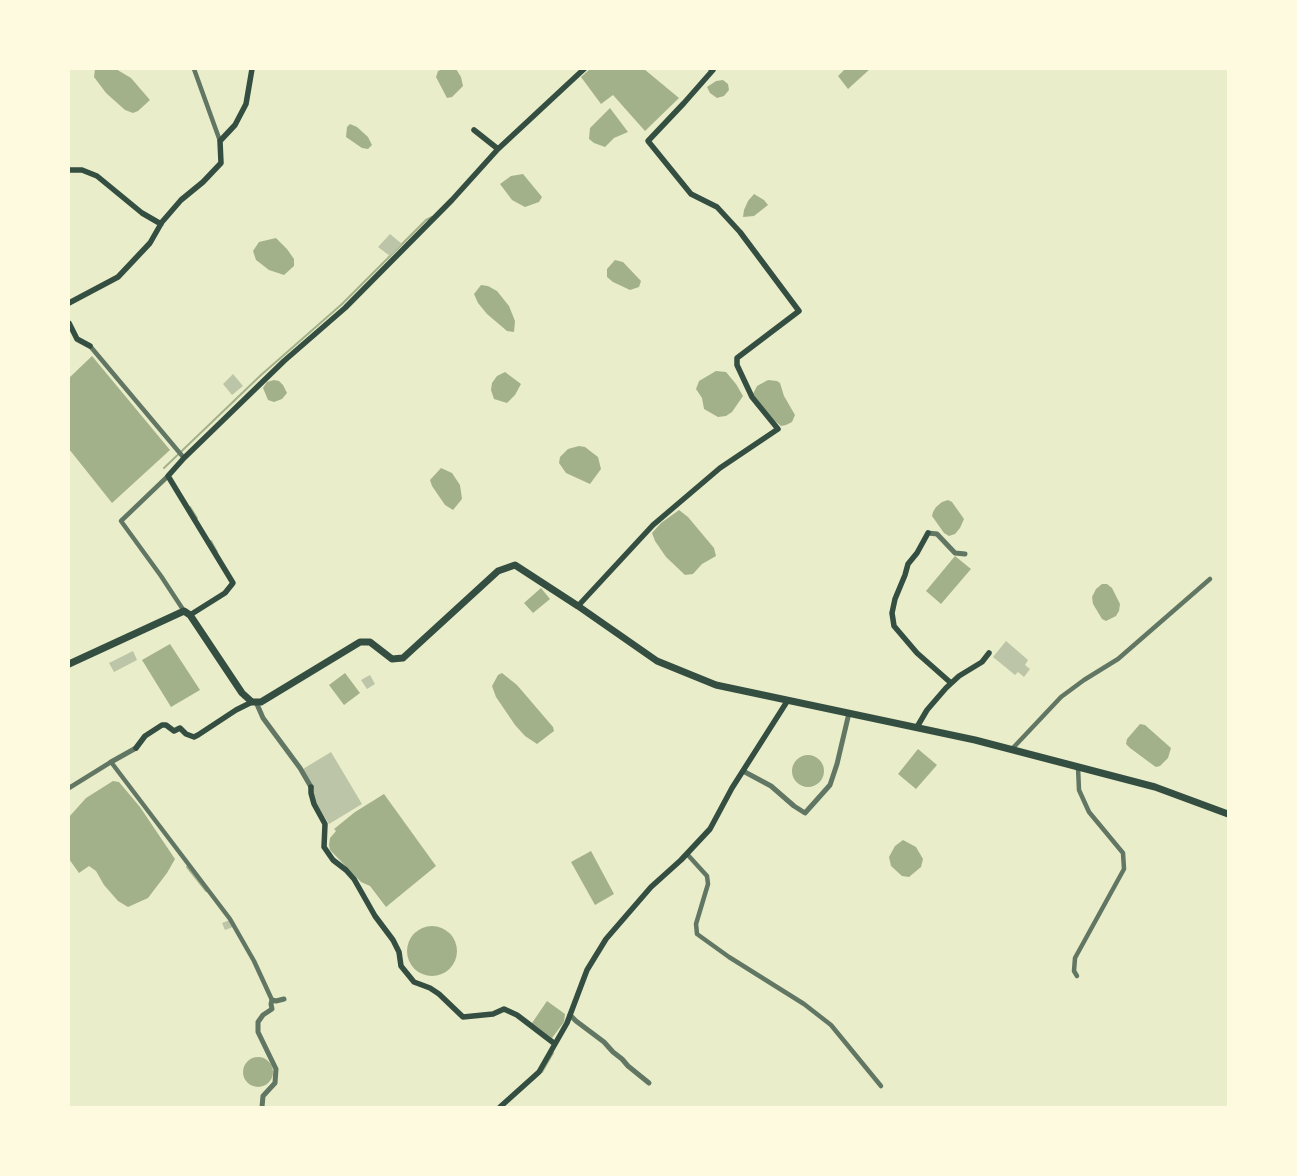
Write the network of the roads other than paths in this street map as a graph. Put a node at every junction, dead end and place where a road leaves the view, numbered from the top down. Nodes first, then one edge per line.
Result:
1 (194, 69) edge
2 (252, 69) edge
3 (584, 69) edge
4 (711, 69) edge
5 (474, 130) dead end
6 (220, 142) junction
7 (498, 150) junction
8 (69, 170) edge
9 (161, 224) junction
10 (69, 303) edge
11 (69, 323) edge
12 (90, 346) joint
13 (184, 458) junction
14 (168, 476) junction
15 (928, 533) joint
16 (965, 554) dead end
17 (1210, 579) dead end
18 (578, 606) junction
19 (187, 613) junction
20 (989, 654) dead end
21 (69, 664) edge
22 (951, 683) junction
23 (788, 700) junction
24 (254, 702) junction
25 (849, 713) junction
26 (916, 727) junction
27 (136, 748) joint
28 (1012, 749) junction
29 (111, 762) junction
30 (1078, 767) junction
31 (743, 771) junction
32 (311, 787) joint
33 (69, 788) edge
34 (1228, 814) edge
35 (687, 854) junction
36 (1077, 976) dead end
37 (284, 999) dead end
38 (272, 1000) junction
39 (570, 1015) junction
40 (555, 1044) junction
41 (650, 1083) dead end
42 (881, 1086) dead end
43 (262, 1107) edge
44 (500, 1107) edge

1 - 6 street
2 - 6 main road
3 - 7 main road
4 - 18 main road
5 - 7 main road
6 - 9 main road
7 - 13 main road
8 - 9 main road
9 - 10 main road
11 - 12 main road
12 - 13 street
13 - 14 main road
14 - 19 street
14 - 19 main road
15 - 16 street
15 - 22 main road
17 - 28 street
18 - 23 main road
18 - 24 main road
19 - 21 main road
19 - 24 main road
20 - 22 main road
22 - 26 main road
23 - 25 main road
23 - 31 main road
24 - 27 main road
24 - 32 street
25 - 26 main road
25 - 31 street
26 - 28 main road
27 - 29 street
28 - 30 main road
29 - 33 street
29 - 38 street
30 - 34 main road
30 - 36 street
31 - 35 main road
32 - 40 main road
35 - 39 main road
35 - 42 street
37 - 38 street
38 - 43 street
39 - 40 main road
39 - 41 street
40 - 44 main road

